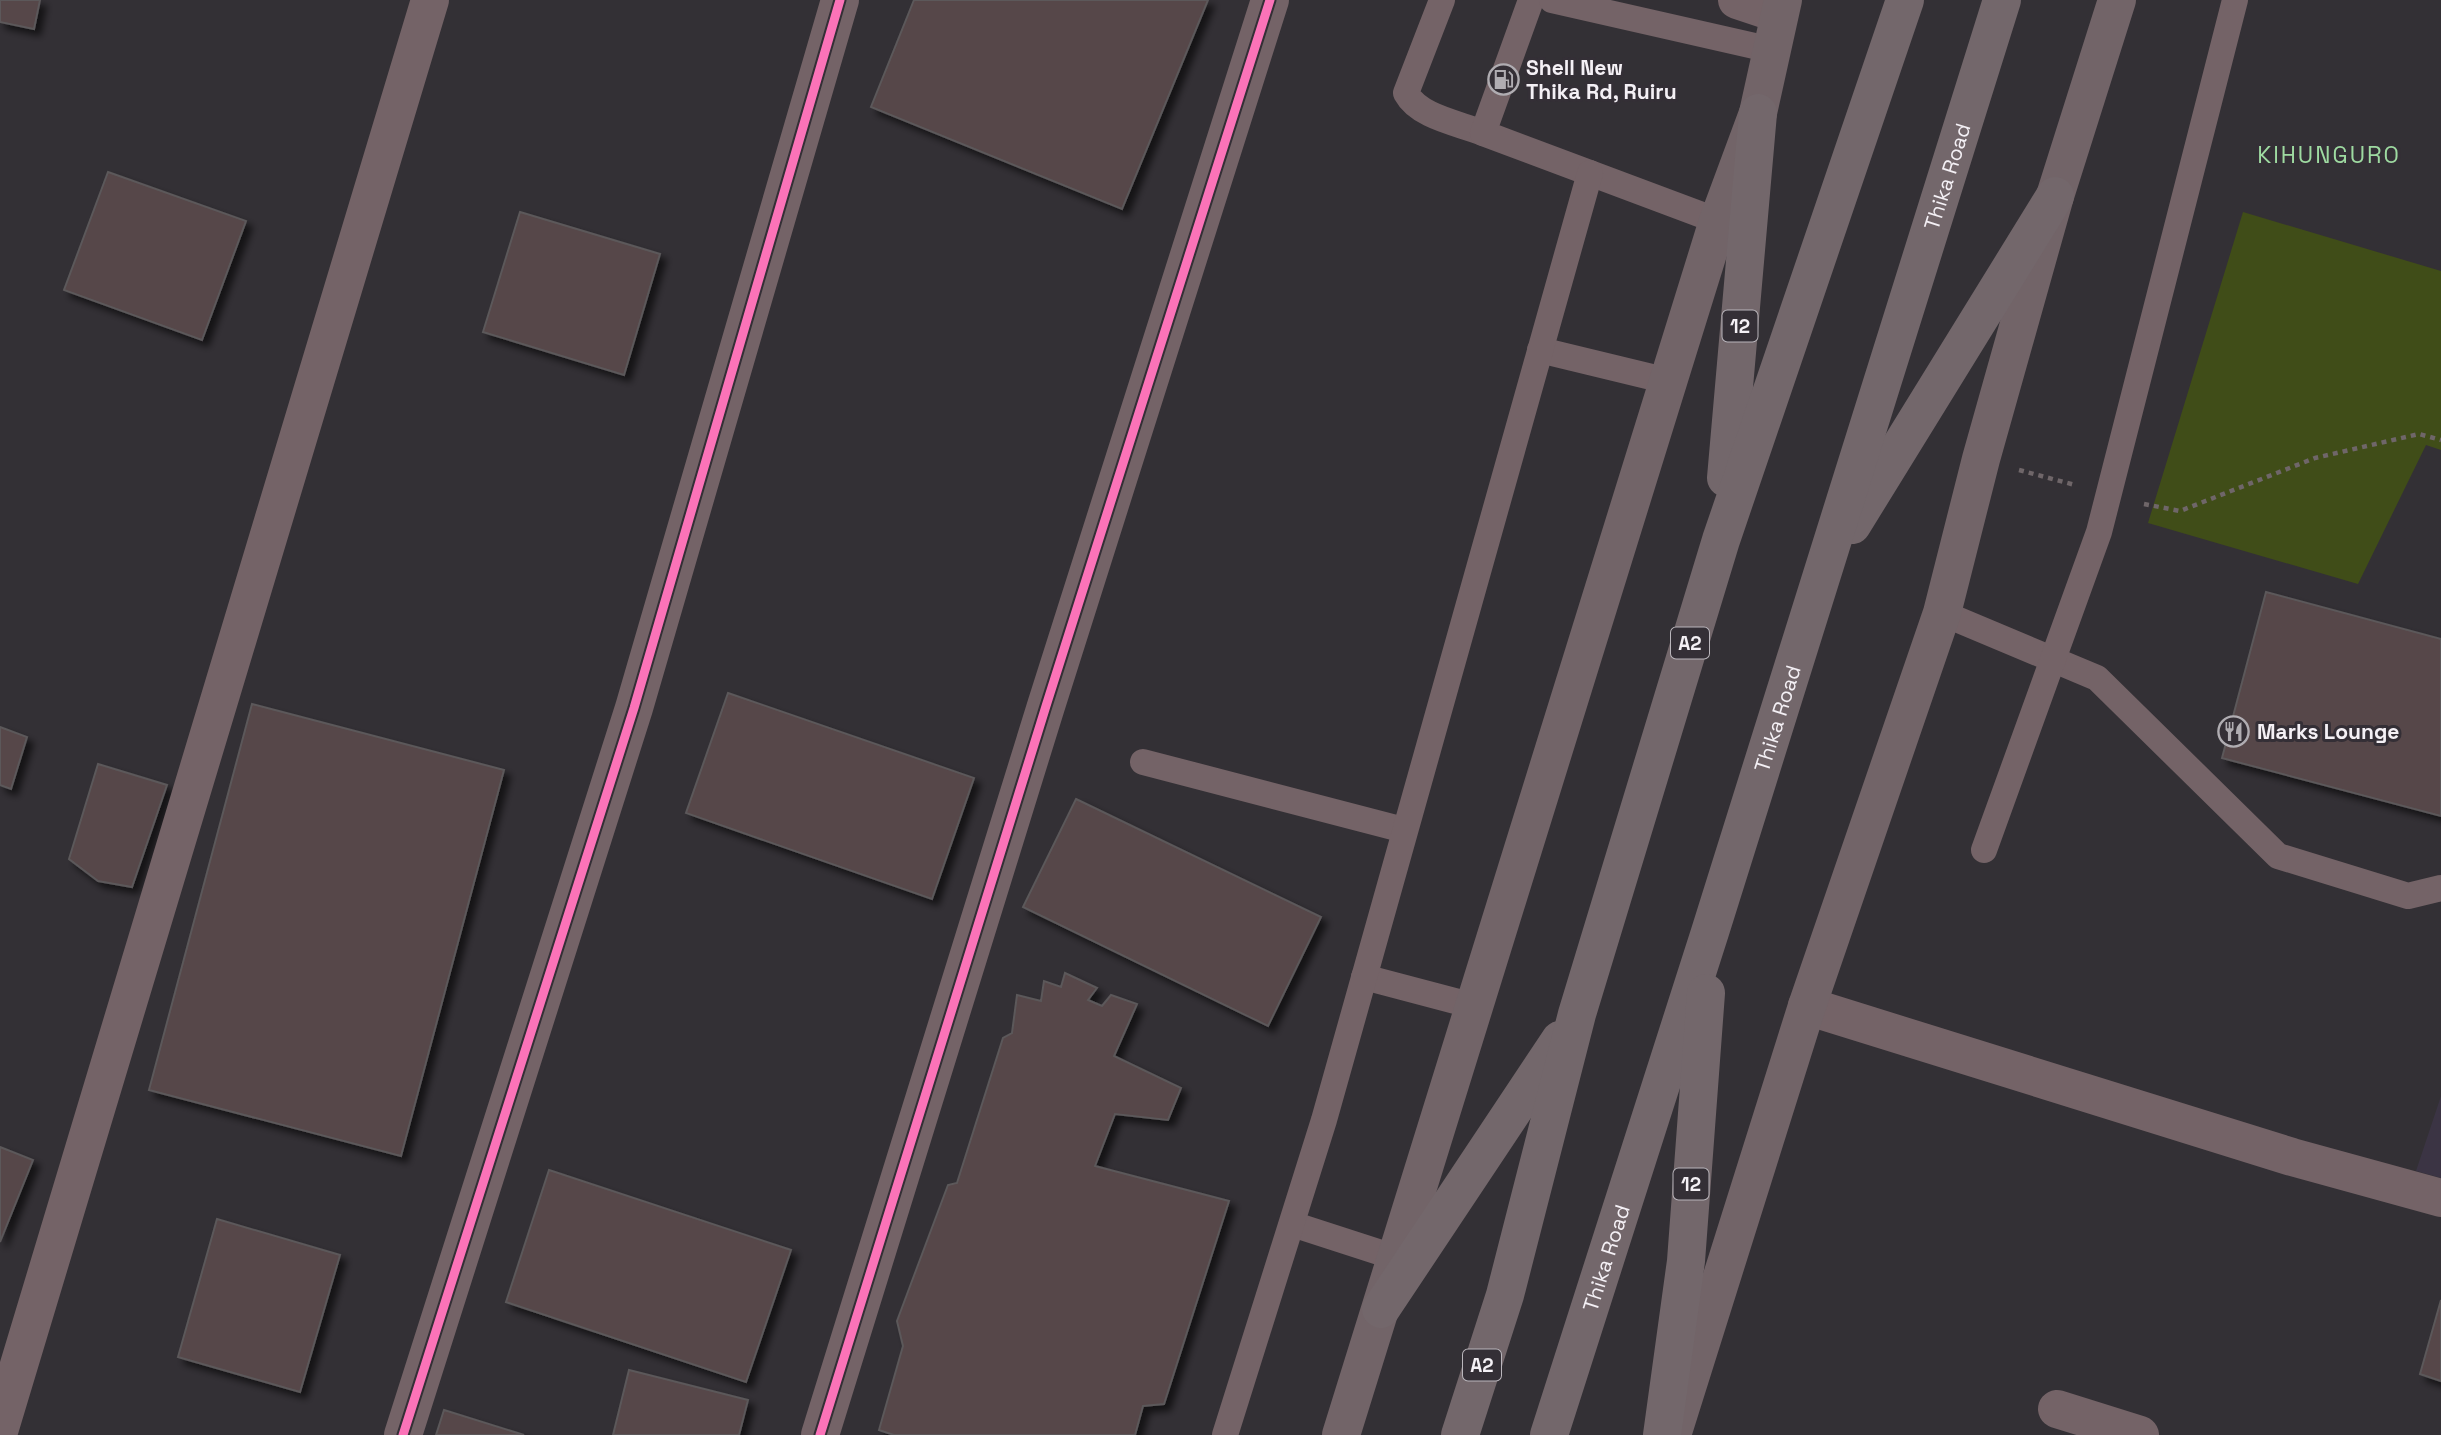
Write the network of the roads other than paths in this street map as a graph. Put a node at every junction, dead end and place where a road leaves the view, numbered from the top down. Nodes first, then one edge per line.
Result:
1 (430, 0) edge
2 (839, 0) edge
3 (1270, 0) edge
4 (1442, 0) edge
5 (1531, 0) edge
6 (1552, 0) edge
7 (1737, 0) edge
8 (1906, 0) edge
9 (2002, 0) edge
10 (2117, 0) edge
11 (2235, 0) edge
12 (1778, 21) edge
13 (1758, 113) junction
14 (1483, 133) junction
15 (1590, 173) junction
16 (2055, 197) junction
17 (1718, 221) junction
18 (1539, 350) junction
19 (1668, 381) junction
20 (1721, 540) junction
21 (1822, 574) junction
22 (1942, 612) junction
23 (2053, 660) junction
24 (1143, 762) dead end
25 (1404, 830) junction
26 (1984, 850) dead end
27 (2441, 888) edge
28 (1710, 932) junction
29 (1364, 977) junction
30 (1474, 1006) junction
31 (1807, 1006) junction
32 (1577, 1014) junction
33 (2441, 1198) edge
34 (1292, 1224) junction
35 (1397, 1258) junction
36 (1381, 1309) junction
37 (2057, 1409) dead end
38 (0, 1429) edge
39 (403, 1435) edge
40 (820, 1435) edge
41 (1226, 1435) edge
42 (1341, 1435) edge
43 (1460, 1435) edge
44 (1549, 1435) edge
45 (1662, 1435) edge
46 (1672, 1435) edge
47 (2140, 1435) edge

1 - 38 street
2 - 39 street
3 - 40 street
4 - 14 lane
5 - 14 lane
6 - 12 lane
7 - 12 street
8 - 20 highway, A2
9 - 21 highway, Thika Road
10 - 16 main road
11 - 23 lane
12 - 13 main road
13 - 17 main road
13 - 20 highway, 12
14 - 15 lane
15 - 17 lane
15 - 18 lane
16 - 21 highway
16 - 22 main road
17 - 19 main road
18 - 19 lane
18 - 25 lane
19 - 30 main road
20 - 32 highway, A2
21 - 28 highway, Thika Road
22 - 23 lane
22 - 31 main road
23 - 26 lane
23 - 27 lane
24 - 25 lane
25 - 29 lane
28 - 44 highway, Thika Road
28 - 45 highway, 12
29 - 30 lane
29 - 34 lane
30 - 35 main road
31 - 33 street
31 - 46 main road
32 - 36 highway
32 - 43 highway, A2
34 - 35 lane
34 - 41 lane
35 - 36 main road
36 - 42 main road
37 - 47 street

